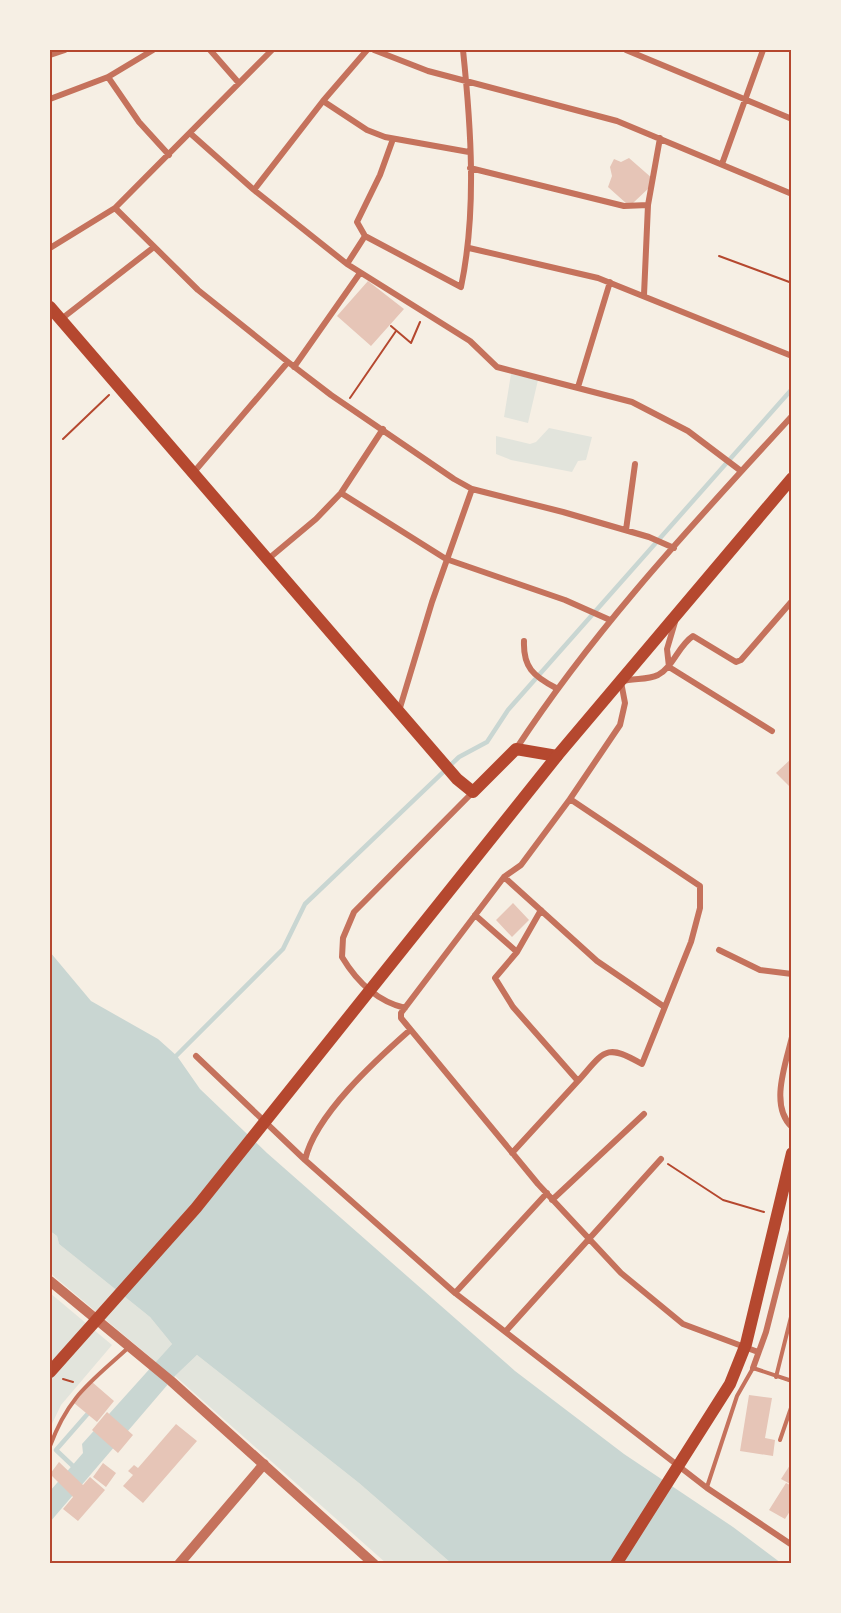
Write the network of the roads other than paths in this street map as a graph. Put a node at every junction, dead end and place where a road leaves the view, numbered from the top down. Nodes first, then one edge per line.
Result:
1 (65, 50) edge
2 (153, 50) edge
3 (210, 50) edge
4 (272, 50) edge
5 (367, 50) edge
6 (374, 50) edge
7 (463, 50) edge
8 (626, 50) edge
9 (763, 50) edge
10 (50, 55) edge
11 (108, 77) junction
12 (238, 82) junction
13 (466, 82) junction
14 (745, 97) junction
15 (50, 99) edge
16 (323, 101) junction
17 (792, 119) edge
18 (191, 134) junction
19 (660, 138) junction
20 (393, 139) junction
21 (469, 152) junction
22 (170, 155) junction
23 (722, 164) junction
24 (470, 168) junction
25 (254, 190) junction
26 (792, 194) edge
27 (648, 205) junction
28 (115, 208) junction
29 (366, 236) junction
30 (154, 247) junction
31 (50, 248) edge
32 (470, 248) junction
33 (347, 264) junction
34 (360, 273) junction
35 (610, 282) junction
36 (644, 295) junction
37 (50, 307) edge
38 (60, 320) junction
39 (792, 356) edge
40 (288, 362) junction
41 (294, 367) junction
42 (578, 387) junction
43 (792, 416) edge
44 (383, 429) junction
45 (635, 464) dead end
46 (741, 471) junction
47 (194, 472) junction
48 (792, 478) edge
49 (472, 489) junction
50 (341, 493) junction
51 (626, 530) junction
52 (674, 548) junction
53 (446, 559) junction
54 (267, 560) junction
55 (792, 601) edge
56 (676, 618) junction
57 (610, 620) junction
58 (524, 641) dead end
59 (669, 667) junction
60 (621, 682) junction
61 (556, 688) junction
62 (399, 712) junction
63 (772, 731) dead end
64 (516, 749) junction
65 (557, 756) junction
66 (473, 792) junction
67 (570, 799) junction
68 (504, 877) junction
69 (541, 910) junction
70 (474, 915) junction
71 (719, 950) dead end
72 (517, 952) junction
73 (792, 974) edge
74 (663, 1006) junction
75 (405, 1008) junction
76 (410, 1030) junction
77 (792, 1037) edge
78 (196, 1056) dead end
79 (578, 1081) junction
80 (644, 1114) dead end
81 (792, 1127) edge
82 (512, 1153) junction
83 (792, 1153) edge
84 (661, 1159) road end
85 (305, 1160) junction
86 (547, 1194) junction
87 (552, 1200) junction
88 (792, 1230) edge
89 (590, 1239) junction
90 (50, 1281) edge
91 (455, 1293) junction
92 (792, 1313) edge
93 (507, 1331) junction
94 (129, 1347) junction
95 (758, 1352) junction
96 (753, 1368) junction
97 (50, 1372) edge
98 (776, 1377) junction
99 (792, 1381) edge
100 (792, 1405) edge
101 (780, 1440) dead end
102 (50, 1446) edge
103 (264, 1464) junction
104 (707, 1488) junction
105 (792, 1545) edge
106 (179, 1563) edge
107 (374, 1563) edge
108 (616, 1563) edge

1 - 10 street
2 - 11 street
3 - 12 street
4 - 12 street
5 - 16 street
6 - 13 street
7 - 13 street
8 - 14 street
9 - 14 street
11 - 15 street
11 - 22 street
12 - 18 street
13 - 19 street
13 - 21 street
14 - 17 street
14 - 23 street
16 - 20 street
16 - 25 street
18 - 22 street
18 - 25 street
19 - 23 street
19 - 27 street
20 - 21 street
20 - 29 street
21 - 24 street
22 - 28 street
23 - 26 street
24 - 27 street
24 - 32 street
25 - 33 street
27 - 36 street
28 - 30 street
28 - 31 street
29 - 32 street
29 - 33 street
30 - 38 street
30 - 40 street
32 - 35 street
33 - 34 street
34 - 41 street
34 - 42 street
35 - 36 street
35 - 42 street
36 - 39 street
37 - 38 main road
38 - 47 main road
40 - 41 street
40 - 47 street
41 - 44 street
42 - 46 street
43 - 46 street
44 - 49 street
44 - 50 street
45 - 51 street
46 - 52 street
47 - 54 main road
48 - 56 main road
49 - 51 street
49 - 53 street
50 - 53 street
50 - 54 street
51 - 52 street
52 - 57 street
53 - 57 street
53 - 62 street
54 - 62 main road
55 - 59 street
56 - 59 street
56 - 60 main road
57 - 61 street
58 - 61 street
59 - 60 street
59 - 63 street
60 - 65 main road
60 - 67 street
61 - 64 street
62 - 66 main road
64 - 65 main road
64 - 66 main road
65 - 97 main road
66 - 75 street
67 - 68 street
67 - 74 street
68 - 69 street
68 - 70 street
69 - 72 street
69 - 74 street
70 - 72 street
70 - 75 street
71 - 73 street
72 - 79 street
74 - 79 street
75 - 76 street
76 - 82 street
76 - 85 street
77 - 81 street
78 - 85 street
79 - 82 street
80 - 87 street
82 - 86 street
83 - 108 main road
84 - 89 street
85 - 91 street
86 - 87 street
86 - 91 street
87 - 89 street
88 - 95 street
89 - 93 street
89 - 95 street
90 - 94 street
91 - 93 street
92 - 98 lane
93 - 104 street
94 - 102 lane
94 - 103 street
95 - 96 street
96 - 98 lane
96 - 104 lane
98 - 99 lane
100 - 101 lane
103 - 106 street
103 - 107 street
104 - 105 street

